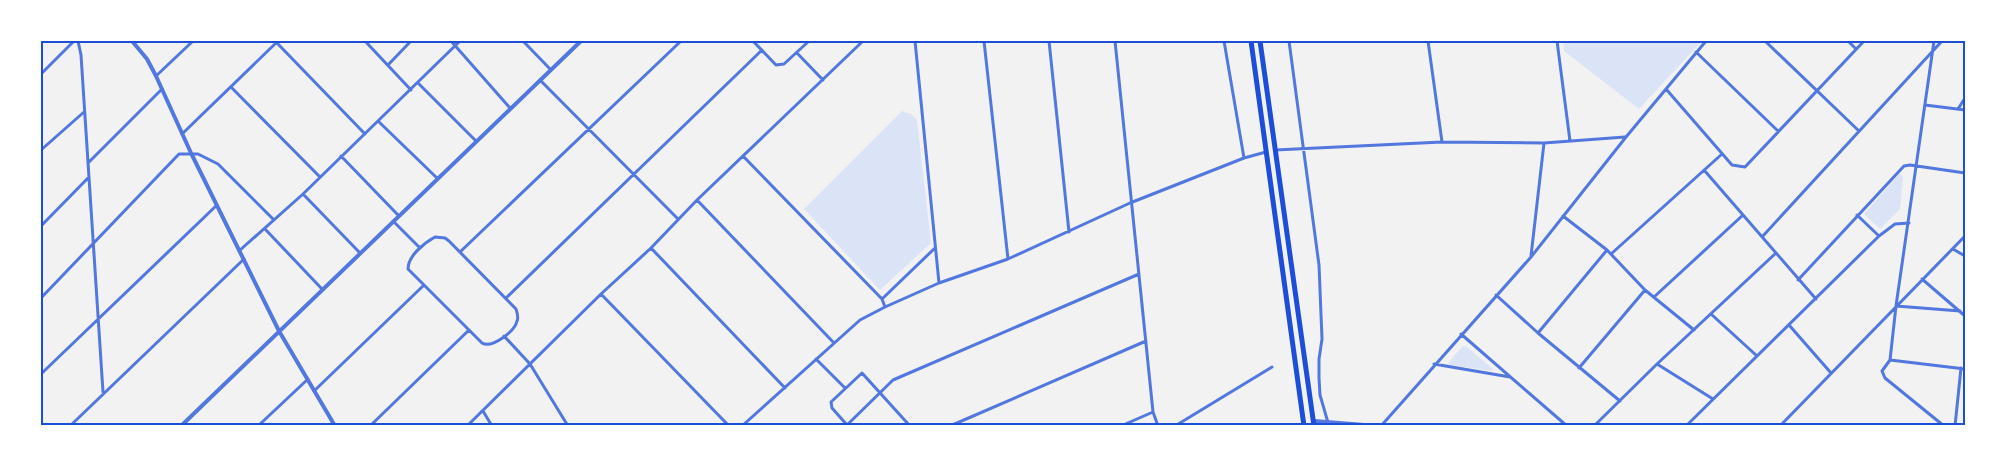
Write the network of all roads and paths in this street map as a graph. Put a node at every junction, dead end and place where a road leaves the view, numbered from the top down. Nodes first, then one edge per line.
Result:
1 (76, 41) edge
2 (132, 41) edge
3 (193, 41) edge
4 (365, 41) edge
5 (411, 41) edge
6 (451, 41) edge
7 (460, 41) edge
8 (522, 41) edge
9 (581, 41) edge
10 (681, 41) edge
11 (753, 41) edge
12 (809, 41) edge
13 (864, 41) edge
14 (915, 41) edge
15 (984, 41) edge
16 (1049, 41) edge
17 (1115, 41) edge
18 (1224, 41) edge
19 (1251, 41) edge
20 (1260, 41) edge
21 (1289, 41) edge
22 (1428, 41) edge
23 (1557, 41) edge
24 (1706, 41) edge
25 (1765, 41) edge
26 (1848, 41) edge
27 (1864, 41) edge
28 (1934, 41) edge
29 (1942, 41) edge
30 (278, 42) edge
31 (455, 46) junction
32 (1856, 49) junction
33 (762, 50) junction
34 (1696, 52) junction
35 (1932, 52) junction
36 (797, 53) junction
37 (388, 65) junction
38 (551, 70) junction
39 (41, 74) edge
40 (156, 76) junction
41 (540, 80) junction
42 (823, 80) junction
43 (418, 83) junction
44 (231, 87) junction
45 (162, 89) junction
46 (1666, 89) junction
47 (410, 90) junction
48 (1818, 90) junction
49 (1965, 98) edge
50 (1925, 105) junction
51 (510, 108) junction
52 (1958, 109) junction
53 (1965, 110) edge
54 (85, 112) junction
55 (378, 121) junction
56 (588, 128) junction
57 (1778, 131) junction
58 (1859, 131) junction
59 (182, 134) junction
60 (365, 134) junction
61 (1626, 137) junction
62 (476, 140) junction
63 (1570, 141) junction
64 (1442, 142) junction
65 (1544, 143) junction
66 (1304, 148) junction
67 (41, 150) edge
68 (1275, 150) junction
69 (1266, 152) junction
70 (191, 153) junction
71 (1722, 154) junction
72 (341, 156) junction
73 (743, 156) junction
74 (1244, 158) junction
75 (88, 163) junction
76 (1916, 166) junction
77 (1704, 170) junction
78 (633, 173) junction
79 (1965, 173) edge
80 (320, 177) junction
81 (89, 178) junction
82 (437, 178) junction
83 (302, 194) junction
84 (697, 200) junction
85 (1130, 203) junction
86 (216, 205) junction
87 (398, 215) junction
88 (1744, 215) junction
89 (1857, 215) junction
90 (1562, 216) junction
91 (273, 219) junction
92 (678, 219) junction
93 (393, 221) junction
94 (1909, 223) junction
95 (41, 226) edge
96 (265, 229) junction
97 (1070, 232) junction
98 (1879, 236) junction
99 (1965, 236) edge
100 (1762, 237) junction
101 (93, 245) junction
102 (420, 248) junction
103 (651, 248) junction
104 (935, 248) junction
105 (1952, 249) junction
106 (1607, 250) junction
107 (239, 251) junction
108 (360, 252) junction
109 (460, 252) junction
110 (1776, 253) junction
111 (1611, 254) junction
112 (1965, 256) edge
113 (1531, 257) junction
114 (244, 259) junction
115 (1008, 259) junction
116 (1139, 274) junction
117 (1922, 279) junction
118 (1798, 280) junction
119 (939, 283) junction
120 (424, 286) junction
121 (322, 288) junction
122 (1645, 290) junction
123 (601, 294) junction
124 (1496, 295) junction
125 (41, 298) edge
126 (506, 298) junction
127 (1654, 298) junction
128 (882, 299) junction
129 (1816, 299) junction
130 (885, 306) junction
131 (1896, 306) junction
132 (1960, 311) junction
133 (1710, 314) junction
134 (1965, 316) edge
135 (98, 318) junction
136 (1789, 325) junction
137 (469, 330) junction
138 (1694, 330) junction
139 (279, 331) junction
140 (1538, 333) junction
141 (1461, 334) junction
142 (504, 336) junction
143 (1146, 342) junction
144 (834, 343) junction
145 (1757, 356) junction
146 (816, 359) junction
147 (1890, 360) junction
148 (530, 364) junction
149 (1434, 364) junction
150 (1657, 364) junction
151 (1272, 367) dead end
152 (1580, 368) junction
153 (1963, 368) edge
154 (1831, 373) junction
155 (41, 374) edge
156 (1511, 377) junction
157 (308, 380) junction
158 (785, 388) junction
159 (845, 388) junction
160 (314, 391) junction
161 (104, 392) junction
162 (881, 392) junction
163 (1713, 399) junction
164 (1620, 401) junction
165 (483, 411) junction
166 (1153, 412) junction
167 (1314, 423) edge
168 (1329, 424) edge
169 (847, 425) edge
170 (70, 426) edge
171 (181, 426) edge
172 (258, 426) edge
173 (335, 426) edge
174 (370, 426) edge
175 (467, 426) edge
176 (492, 426) edge
177 (568, 426) edge
178 (729, 426) edge
179 (742, 426) edge
180 (910, 426) edge
181 (950, 426) edge
182 (1121, 426) edge
183 (1158, 426) edge
184 (1175, 426) edge
185 (1304, 426) edge
186 (1379, 426) edge
187 (1567, 426) edge
188 (1594, 426) edge
189 (1686, 426) edge
190 (1780, 426) edge
191 (1944, 426) edge
192 (1955, 426) edge

1 - 39 street
1 - 54 street
2 - 40 street
3 - 40 street
4 - 37 street
5 - 37 street
6 - 31 street
7 - 31 street
8 - 38 street
9 - 38 street
10 - 56 street
11 - 33 street
12 - 36 street
13 - 42 street
14 - 104 street
15 - 115 street
16 - 97 street
17 - 85 street
18 - 74 street
19 - 69 highway
20 - 68 highway
21 - 66 street
22 - 64 street
23 - 63 street
24 - 34 street
25 - 48 street
26 - 32 street
27 - 32 street
28 - 35 street
29 - 35 street
30 - 44 street
30 - 60 street
31 - 43 street
31 - 51 street
32 - 48 street
33 - 36 street
33 - 78 street
34 - 46 street
34 - 57 street
35 - 50 street
35 - 58 street
36 - 42 street
37 - 47 street
38 - 41 street
40 - 45 street
41 - 51 street
41 - 56 street
42 - 73 street
43 - 47 street
43 - 62 street
44 - 59 street
44 - 80 street
45 - 59 street
45 - 75 street
46 - 61 street
46 - 71 street
47 - 55 street
48 - 57 street
48 - 58 street
49 - 52 street
50 - 52 street
50 - 76 street
51 - 62 street
52 - 53 street
54 - 67 street
54 - 75 street
55 - 60 street
55 - 82 street
56 - 78 street
56 - 109 street
57 - 71 street
58 - 100 street
59 - 70 street
60 - 72 street
61 - 63 street
61 - 90 street
62 - 82 street
63 - 65 street
64 - 65 street
64 - 66 street
65 - 113 street
66 - 68 street
66 - 168 street
68 - 167 highway
69 - 74 street
69 - 185 highway
70 - 86 street
70 - 91 street
70 - 101 street
71 - 77 street
72 - 80 street
72 - 87 street
73 - 84 street
73 - 128 street
74 - 85 street
75 - 81 street
76 - 79 street
76 - 89 street
76 - 94 street
77 - 88 street
77 - 111 street
78 - 92 street
78 - 126 street
80 - 83 street
81 - 95 street
81 - 101 street
82 - 87 street
83 - 91 street
83 - 108 street
84 - 92 street
84 - 144 street
85 - 97 street
85 - 116 street
86 - 107 street
86 - 135 street
87 - 93 street
88 - 100 street
88 - 127 street
89 - 98 street
89 - 118 street
90 - 106 street
90 - 113 street
91 - 96 street
92 - 103 street
93 - 102 street
93 - 108 street
94 - 98 street
94 - 131 street
96 - 107 street
96 - 121 street
97 - 115 street
98 - 129 street
99 - 105 street
100 - 110 street
101 - 125 street
101 - 135 street
102 - 109 street
102 - 120 street
103 - 123 street
103 - 158 street
104 - 119 street
104 - 128 street
105 - 112 street
105 - 117 street
106 - 111 street
106 - 140 street
107 - 114 street
108 - 121 street
109 - 126 street
110 - 118 street
110 - 133 street
111 - 122 street
113 - 124 street
114 - 139 street
114 - 161 street
115 - 119 street
116 - 143 street
116 - 162 street
117 - 131 street
117 - 132 street
118 - 129 street
119 - 130 street
120 - 137 street
120 - 160 street
121 - 139 street
122 - 127 street
122 - 152 street
123 - 148 street
123 - 178 street
124 - 140 street
124 - 141 street
126 - 142 street
127 - 138 street
128 - 130 street
129 - 136 street
130 - 144 street
131 - 132 street
131 - 147 street
131 - 154 street
132 - 134 street
133 - 138 street
133 - 145 street
135 - 155 street
135 - 161 street
136 - 145 street
136 - 154 street
137 - 142 street
137 - 174 street
138 - 150 street
139 - 157 street
139 - 171 street
140 - 152 street
141 - 149 street
141 - 156 street
142 - 148 street
143 - 166 street
143 - 181 street
144 - 146 street
145 - 163 street
146 - 158 street
146 - 159 street
147 - 153 street
147 - 191 street
148 - 165 street
148 - 177 street
149 - 156 street
149 - 186 street
150 - 163 street
150 - 164 street
151 - 184 street
152 - 164 street
153 - 192 street
154 - 190 street
156 - 187 street
157 - 160 street
157 - 172 street
158 - 179 street
159 - 162 street
159 - 169 street
160 - 173 street
161 - 170 street
162 - 169 street
162 - 180 street
163 - 189 street
164 - 188 street
165 - 175 street
165 - 176 street
166 - 182 street
166 - 183 street
167 - 168 street
168 - 186 street

